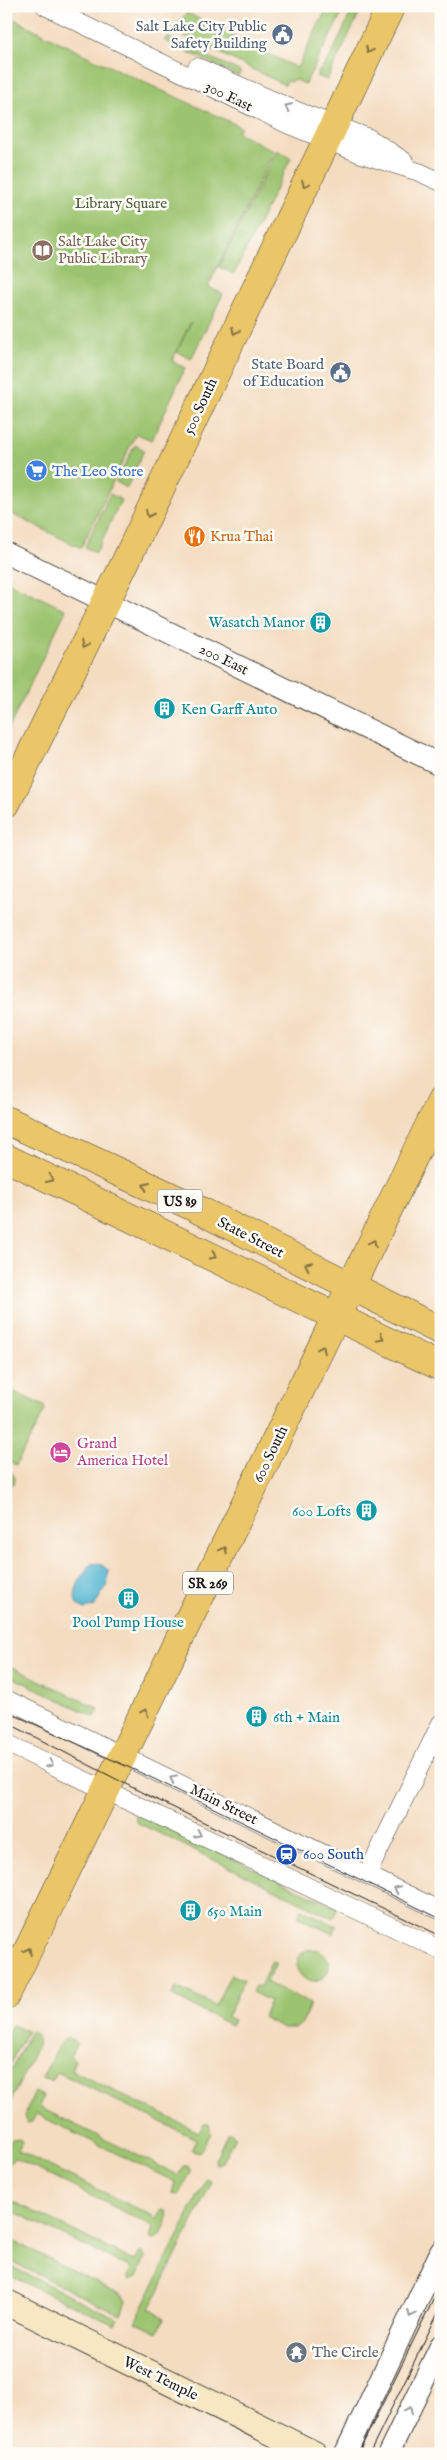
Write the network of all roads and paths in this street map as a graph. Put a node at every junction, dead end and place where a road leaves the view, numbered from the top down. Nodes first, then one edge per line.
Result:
1 (45, 6) edge
2 (73, 6) edge
3 (390, 6) edge
4 (330, 133) junction
5 (441, 182) edge
6 (6, 553) edge
7 (106, 602) junction
8 (441, 765) edge
9 (6, 804) edge
10 (439, 1110) edge
11 (6, 1120) edge
12 (6, 1158) edge
13 (352, 1287) junction
14 (338, 1316) junction
15 (441, 1331) edge
16 (441, 1366) edge
17 (6, 1699) edge
18 (441, 1724) edge
19 (6, 1743) edge
20 (123, 1755) junction
21 (106, 1791) junction
22 (366, 1875) junction
23 (441, 1911) edge
24 (441, 1950) edge
25 (6, 1995) edge
26 (441, 2251) edge
27 (6, 2302) edge
28 (441, 2345) edge
29 (315, 2454) edge
30 (345, 2454) edge
31 (388, 2454) edge

1 - 4 street, 300 East
4 -> 2 street, 300 East
3 -> 4 main road, 500 South
4 - 5 street, 300 East
4 -> 7 main road, 500 South
6 - 7 street, 200 East
7 - 8 street, 200 East
7 -> 9 main road, 500 South
13 -> 10 main road, 600 South
13 -> 11 main road, State Street / US 89
12 -> 14 main road, US 89
13 - 14 main road, 600 South / SR 269
13 - 15 main road, State Street / US 89
14 -> 16 main road, US 89
20 -> 14 main road, 600 South / SR 269
17 - 20 street, Main Street
18 - 22 street
19 -> 21 street
20 - 21 main road, 600 South / SR 269
22 -> 20 street, Main Street
21 -> 24 street
25 -> 21 main road, 600 South / SR 269
23 -> 22 street, Main Street
26 -> 30 street
27 - 29 main road, West Temple
31 -> 28 street

